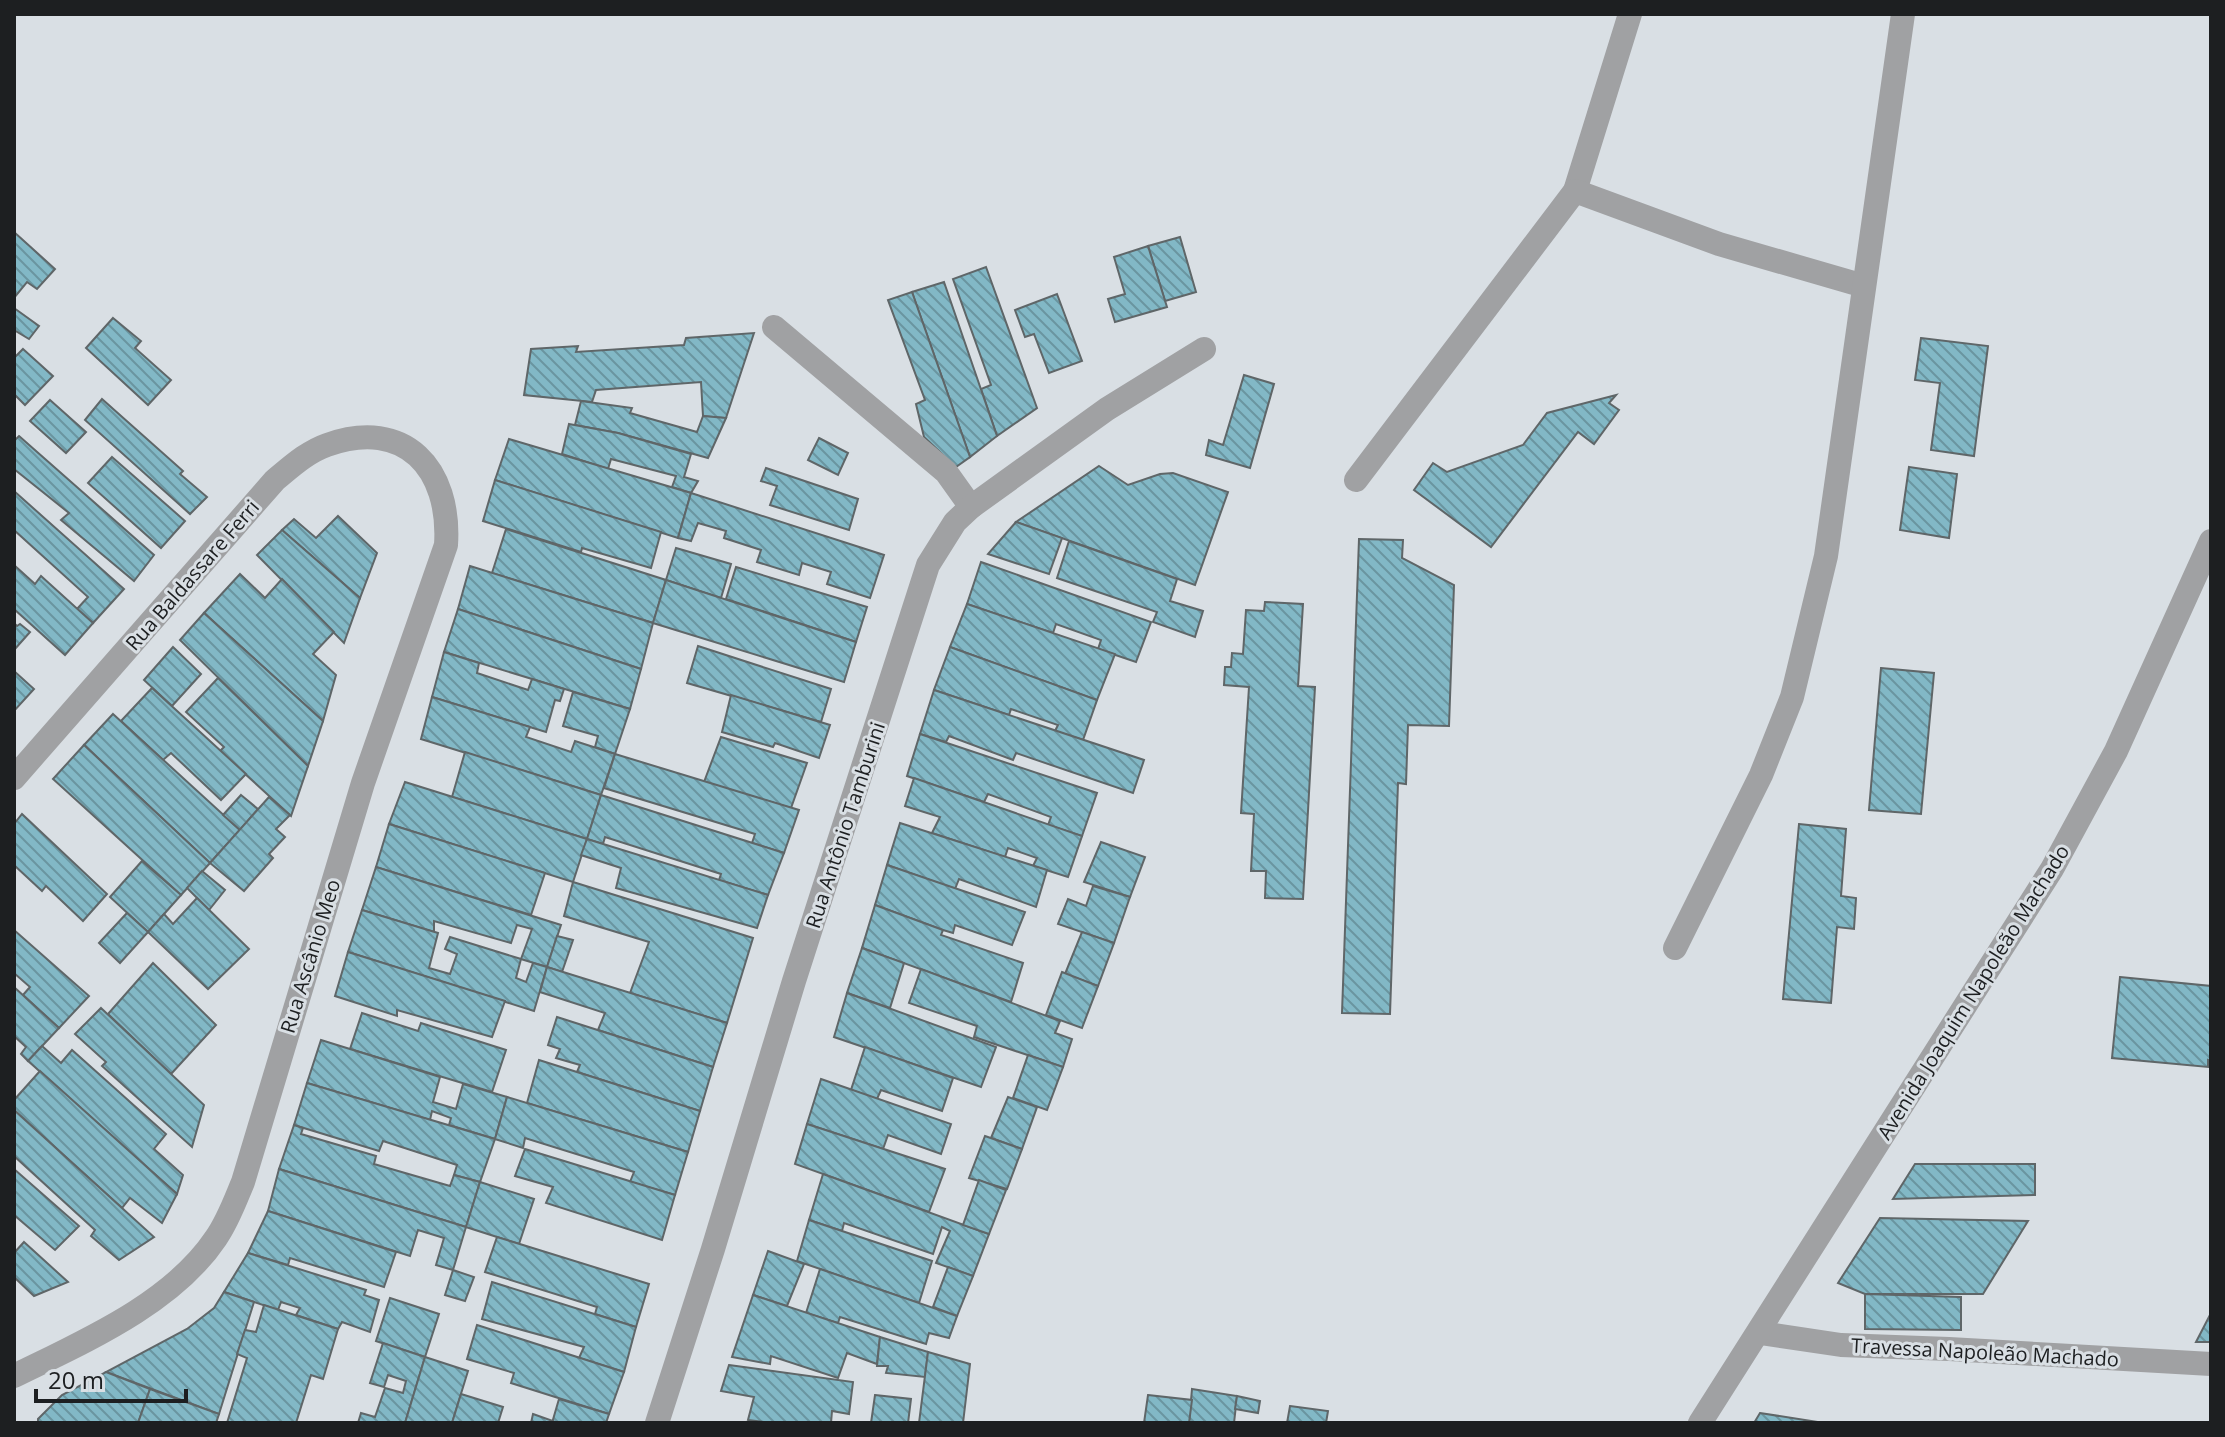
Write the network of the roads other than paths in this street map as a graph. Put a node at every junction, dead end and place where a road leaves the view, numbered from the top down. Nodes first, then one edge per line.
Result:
1 (1630, 14) edge
2 (1903, 14) edge
3 (1575, 191) junction
4 (1864, 286) junction
5 (774, 327) dead end
6 (1204, 349) dead end
7 (405, 446) joint
8 (1356, 480) dead end
9 (971, 507) junction
10 (2211, 541) edge
11 (14, 778) edge
12 (1675, 948) dead end
13 (1760, 1333) junction
14 (2211, 1364) edge
15 (14, 1376) edge
16 (657, 1423) edge
17 (1700, 1423) edge

1 - 3 street
2 - 4 street
3 - 4 street
3 - 8 street
4 - 12 street
5 - 9 street
6 - 9 street, Rua Antônio Tamburini
7 - 11 street, Rua Baldassare Ferri
7 - 15 street, Rua Ascânio Meo
9 - 16 street, Rua Antônio Tamburini
10 - 13 street, Avenida Joaquim Napoleão Machado
13 - 14 street, Travessa Napoleão Machado
13 - 17 street, Avenida Joaquim Napoleão Machado

